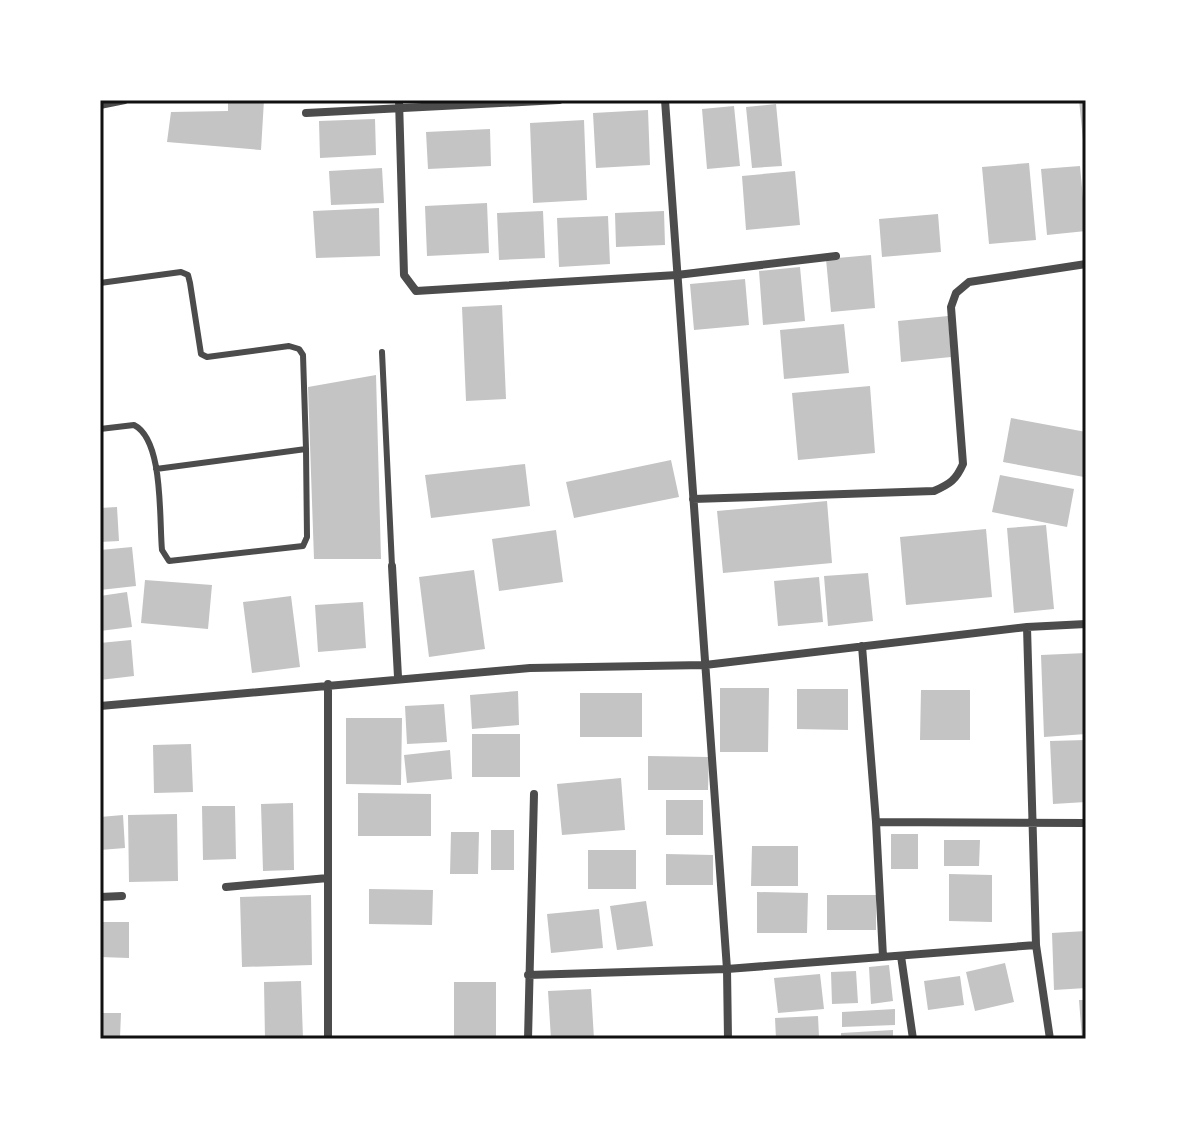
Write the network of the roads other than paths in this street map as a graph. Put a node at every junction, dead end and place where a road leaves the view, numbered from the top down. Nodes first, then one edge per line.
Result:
1 (559, 100) edge
2 (665, 100) edge
3 (125, 101) edge
4 (399, 104) edge
5 (100, 106) edge
6 (306, 113) dead end
7 (836, 256) dead end
8 (1086, 264) edge
9 (677, 275) junction
10 (100, 283) edge
11 (382, 352) dead end
12 (100, 429) edge
13 (306, 449) junction
14 (156, 469) junction
15 (693, 499) junction
16 (392, 566) joint
17 (1086, 624) edge
18 (1027, 627) junction
19 (862, 646) junction
20 (705, 665) junction
21 (398, 677) junction
22 (328, 684) junction
23 (100, 706) edge
24 (534, 794) dead end
25 (876, 822) junction
26 (1086, 823) edge
27 (1032, 824) junction
28 (328, 878) junction
29 (226, 887) dead end
30 (122, 896) dead end
31 (100, 897) edge
32 (1036, 945) junction
33 (901, 956) junction
34 (883, 957) junction
35 (727, 969) junction
36 (528, 975) junction
37 (328, 1039) edge
38 (528, 1039) edge
39 (728, 1039) edge
40 (913, 1039) edge
41 (1050, 1039) edge

1 - 4 street
2 - 9 street
3 - 5 lane
4 - 6 street
4 - 9 street
7 - 9 street
8 - 15 street
9 - 15 street
10 - 13 lane
11 - 16 lane
12 - 14 lane
13 - 14 lane
13 - 14 lane
15 - 20 street
16 - 21 street
17 - 18 street
18 - 19 street
18 - 27 street
19 - 20 street
19 - 25 street
20 - 21 street
20 - 35 street
21 - 22 street
22 - 23 street
22 - 28 street
24 - 36 street
25 - 27 street
25 - 34 street
26 - 27 street
27 - 32 street
28 - 29 street
28 - 37 street
30 - 31 street
32 - 33 street
32 - 41 street
33 - 34 street
33 - 40 street
34 - 35 street
35 - 36 street
35 - 39 street
36 - 38 street

